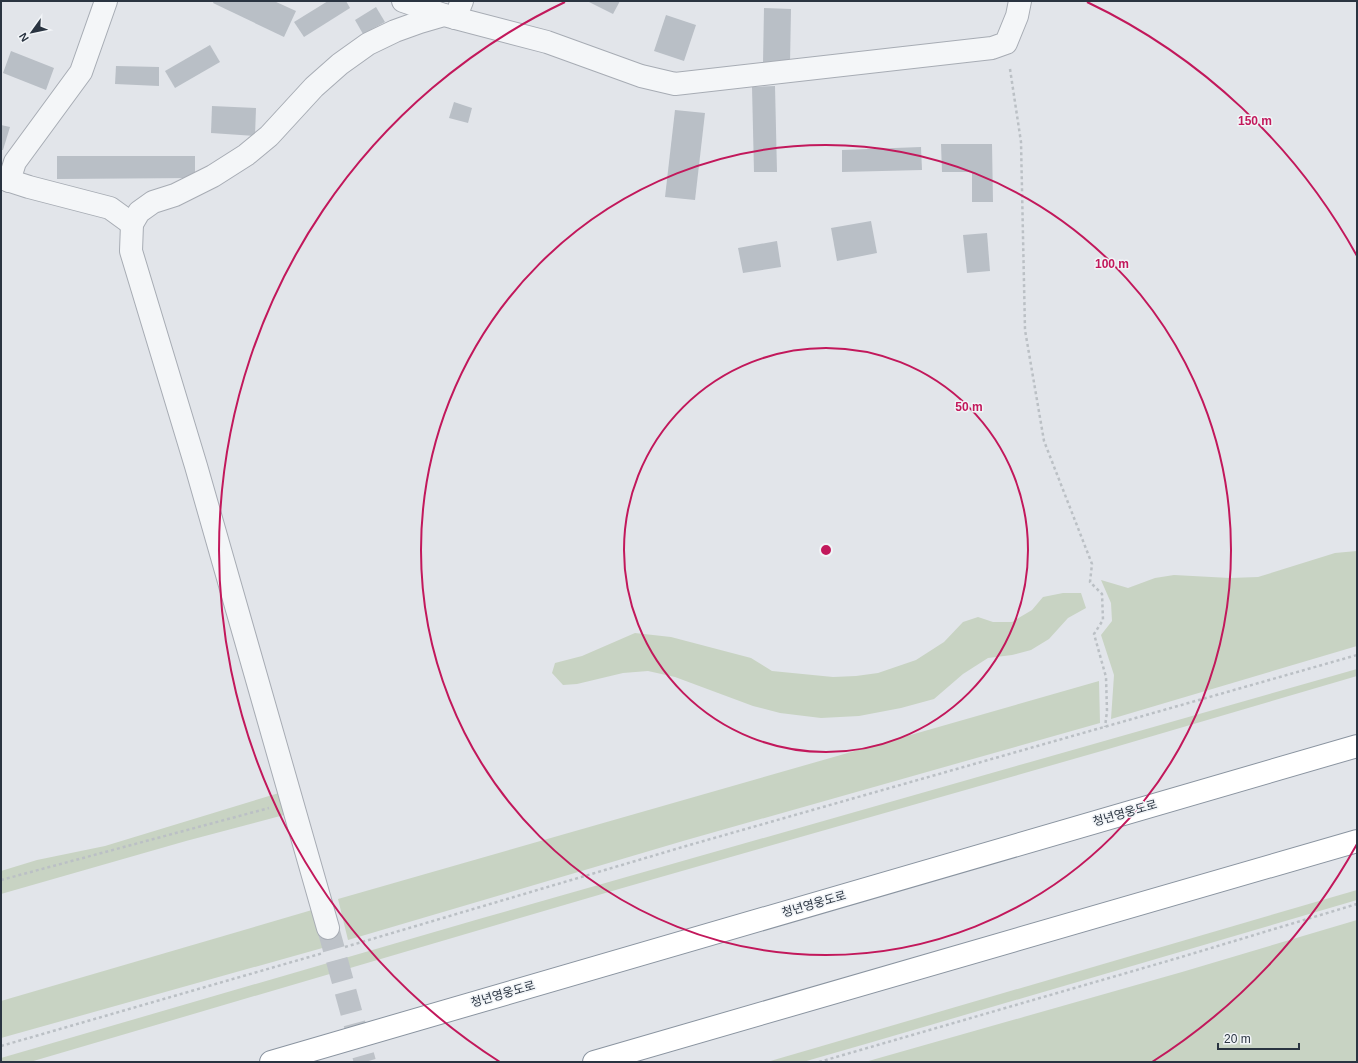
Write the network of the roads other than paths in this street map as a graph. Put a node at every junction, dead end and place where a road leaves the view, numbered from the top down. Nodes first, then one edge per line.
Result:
1 (106, 1) edge
2 (403, 1) edge
3 (1020, 1) edge
4 (454, 11) edge
5 (5, 179) edge
6 (132, 224) junction
7 (1357, 746) edge
8 (1357, 841) edge
9 (328, 928) tunnel mouth
10 (271, 1062) edge
11 (594, 1062) edge

1 - 5 street
2 - 4 street
3 - 4 street
4 - 6 street
5 - 6 street
6 - 9 street
7 - 10 highway, 청년영웅도로
8 - 11 highway

